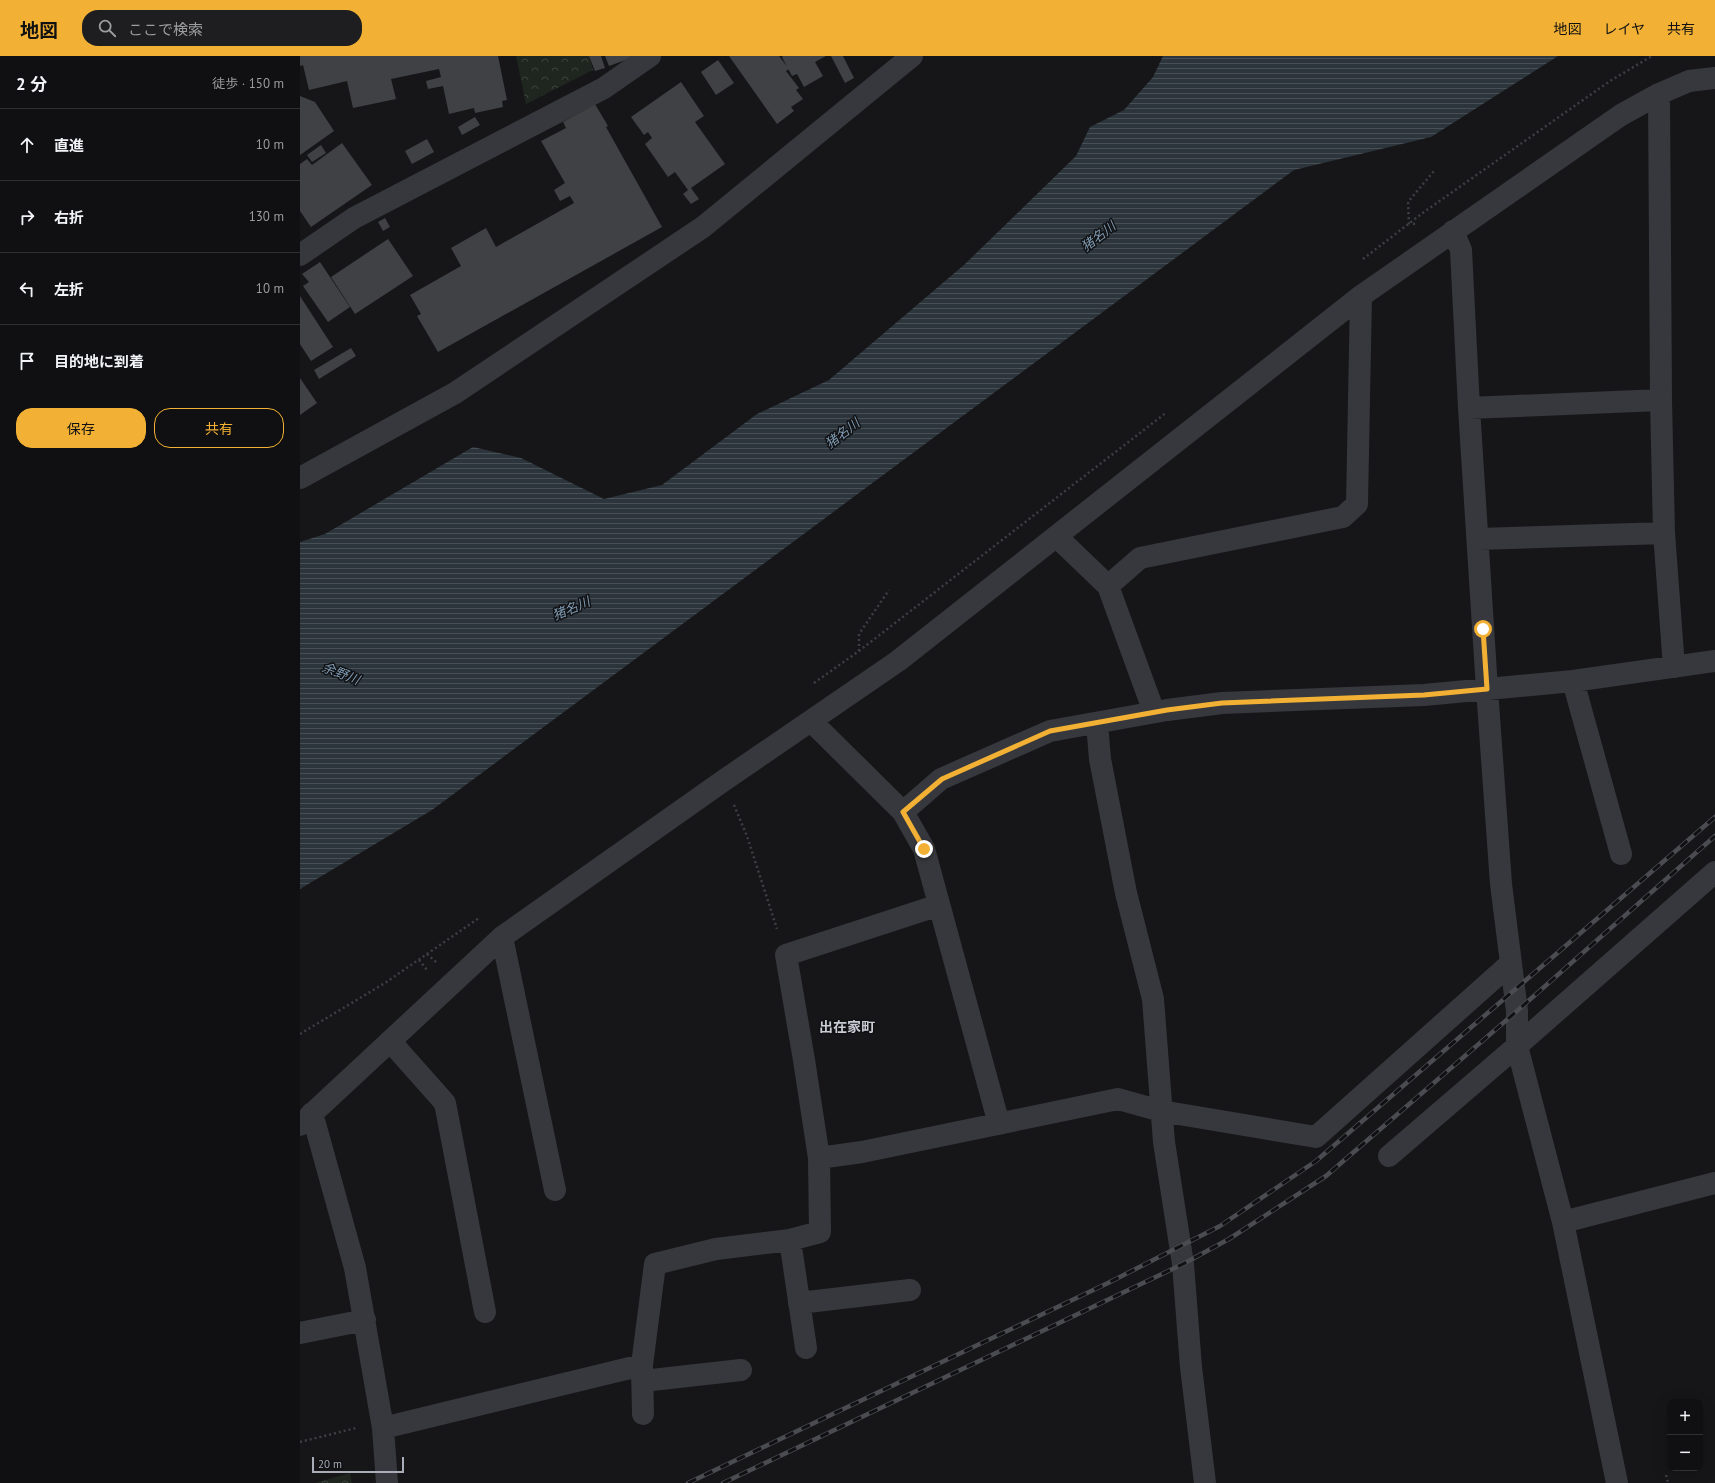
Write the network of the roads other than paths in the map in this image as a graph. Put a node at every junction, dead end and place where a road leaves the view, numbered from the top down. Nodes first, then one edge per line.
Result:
1 (650, 56) edge
2 (912, 56) edge
3 (1715, 78) edge
4 (1659, 94) junction
5 (1453, 231) junction
6 (300, 255) edge
7 (1361, 296) junction
8 (1661, 400) junction
9 (1469, 408) junction
10 (300, 478) edge
11 (1664, 533) junction
12 (1057, 536) junction
13 (1478, 539) junction
14 (1108, 586) junction
15 (1715, 661) edge
16 (1674, 667) junction
17 (1573, 681) junction
18 (1487, 689) junction
19 (1154, 712) junction
20 (810, 721) junction
21 (1097, 723) junction
22 (903, 812) junction
23 (1621, 854) dead end
24 (1715, 872) edge
25 (939, 905) junction
26 (502, 937) junction
27 (1510, 964) junction
28 (390, 1041) junction
29 (1517, 1046) junction
30 (1161, 1111) junction
31 (306, 1119) edge
32 (999, 1124) junction
33 (1389, 1156) dead end
34 (819, 1158) junction
35 (1715, 1183) edge
36 (555, 1190) dead end
37 (1563, 1222) junction
38 (790, 1240) junction
39 (910, 1290) dead end
40 (799, 1303) junction
41 (485, 1312) dead end
42 (365, 1320) junction
43 (300, 1333) edge
44 (806, 1348) dead end
45 (741, 1370) dead end
46 (642, 1373) junction
47 (643, 1414) dead end
48 (383, 1424) junction
49 (388, 1483) edge
50 (1205, 1483) edge
51 (1617, 1483) edge

1 - 6 street
2 - 10 street
3 - 4 street
4 - 5 street
4 - 8 street
5 - 7 street
5 - 9 street
7 - 12 street
7 - 14 street
8 - 9 street
8 - 11 street
9 - 13 street
11 - 13 street
11 - 16 street
12 - 14 street
12 - 20 street
13 - 18 street
14 - 19 street
15 - 16 street
16 - 17 street
17 - 18 street
17 - 23 street
18 - 19 street
18 - 27 street
19 - 21 street
20 - 22 street
20 - 26 street
21 - 22 street
21 - 30 street
22 - 25 street
24 - 29 street
25 - 32 street
25 - 34 street
26 - 28 street
26 - 36 street
27 - 29 street
27 - 30 street
28 - 31 street
28 - 41 street
29 - 33 street
29 - 37 street
30 - 32 street
30 - 50 street
31 - 42 street
32 - 34 street
34 - 38 street
35 - 37 street
37 - 51 street
38 - 40 street
38 - 46 street
39 - 40 street
40 - 44 street
42 - 43 street
42 - 48 street
45 - 46 street
46 - 47 street
46 - 48 street
48 - 49 street

